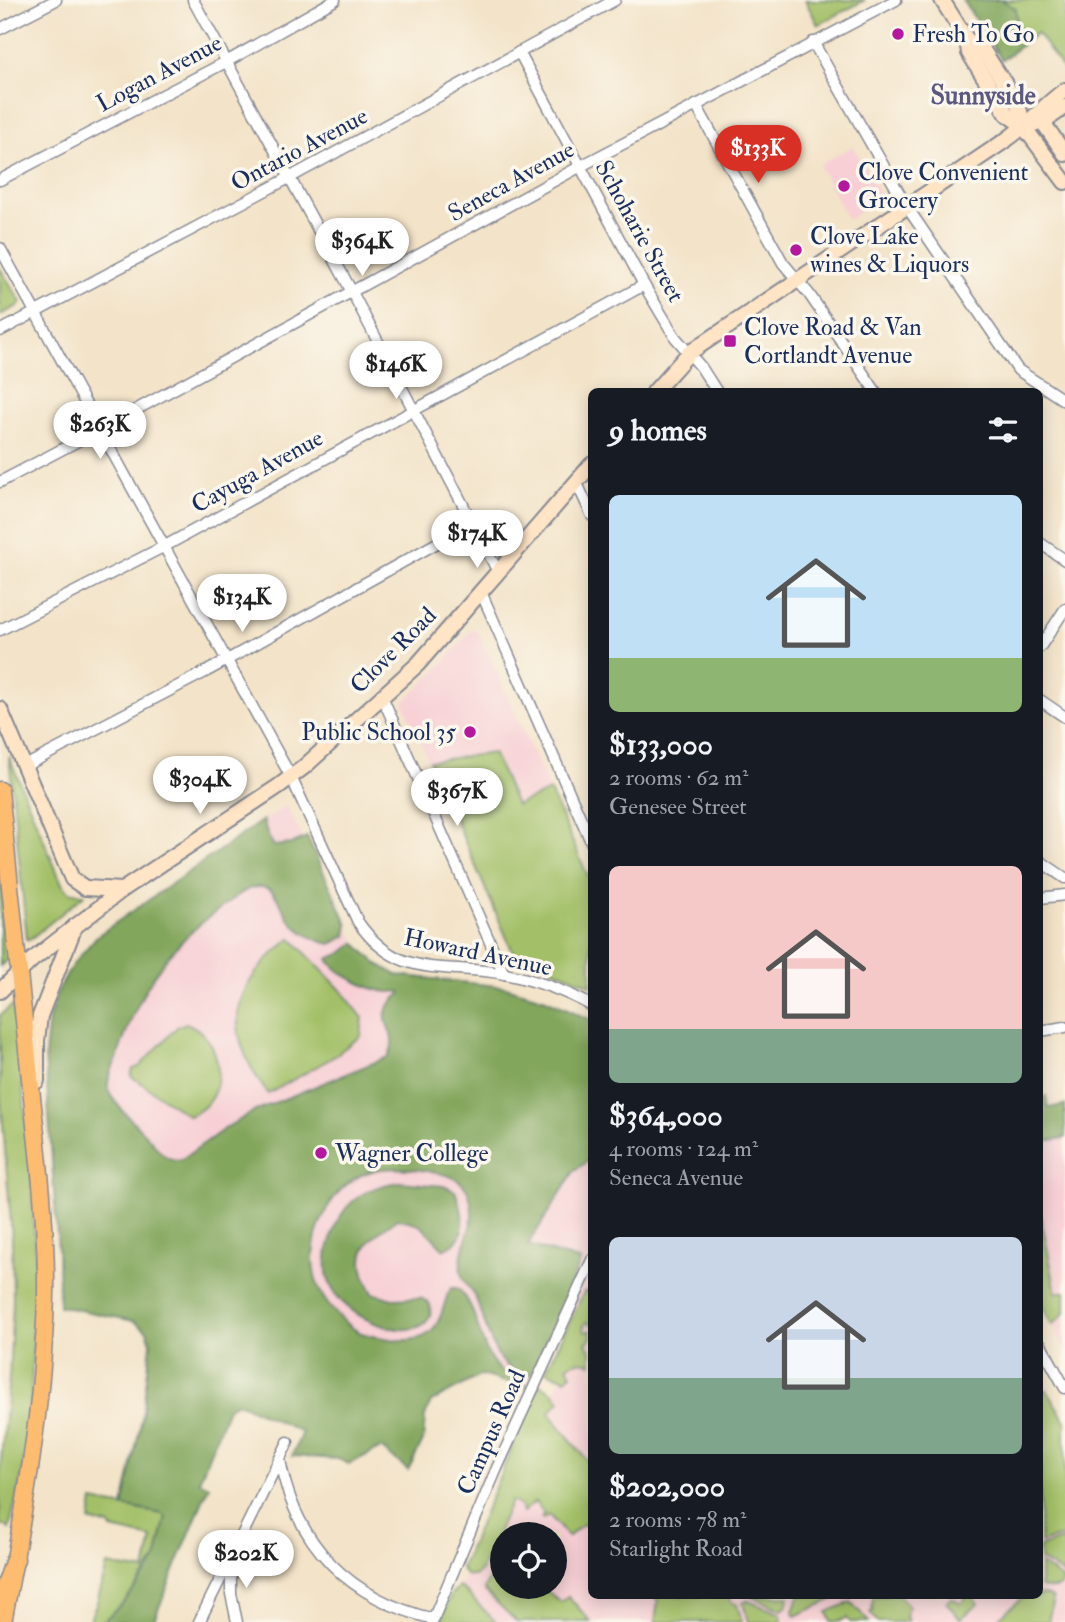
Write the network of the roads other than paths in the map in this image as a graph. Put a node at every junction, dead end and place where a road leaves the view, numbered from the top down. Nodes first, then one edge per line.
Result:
1 (56, 0) edge
2 (193, 0) edge
3 (335, 0) edge
4 (615, 0) edge
5 (896, 0) edge
6 (942, 0) edge
7 (0, 29) edge
8 (813, 42) junction
9 (519, 52) junction
10 (226, 62) junction
11 (1065, 90) edge
12 (696, 105) junction
13 (1065, 107) edge
14 (1042, 121) junction
15 (1024, 127) junction
16 (1065, 154) edge
17 (581, 166) junction
18 (289, 178) junction
19 (0, 180) edge
20 (1065, 183) edge
21 (907, 207) junction
22 (0, 248) edge
23 (797, 280) junction
24 (644, 285) junction
25 (352, 292) junction
26 (36, 313) junction
27 (0, 331) edge
28 (689, 353) junction
29 (658, 388) edge
30 (714, 388) edge
31 (874, 388) edge
32 (1065, 401) edge
33 (412, 409) junction
34 (100, 430) junction
35 (588, 468) edge
36 (576, 481) junction
37 (0, 482) edge
38 (588, 507) edge
39 (473, 523) junction
40 (1043, 544) edge
41 (165, 546) junction
42 (1065, 560) edge
43 (498, 572) junction
44 (481, 592) junction
45 (1065, 609) edge
46 (0, 630) edge
47 (1043, 642) edge
48 (227, 660) junction
49 (381, 694) junction
50 (1043, 702) edge
51 (0, 709) edge
52 (1065, 718) edge
53 (23, 767) junction
54 (291, 777) junction
55 (0, 789) edge
56 (588, 835) edge
57 (1043, 863) edge
58 (1065, 878) edge
59 (122, 890) junction
60 (1065, 895) edge
61 (1043, 898) edge
62 (75, 925) junction
63 (19, 973) junction
64 (504, 974) junction
65 (3, 988) edge
66 (588, 1004) edge
67 (1065, 1027) edge
68 (1043, 1031) edge
69 (38, 1131) junction
70 (588, 1269) edge
71 (1043, 1348) edge
72 (1065, 1388) edge
73 (288, 1443) dead end
74 (280, 1460) junction
75 (15, 1559) junction
76 (231, 1562) junction
77 (0, 1604) edge
78 (433, 1620) edge
79 (3, 1622) edge
80 (199, 1622) edge
81 (237, 1622) edge

1 - 7 street
2 - 10 street
3 - 10 street, Logan Avenue
4 - 9 street, Ontario Avenue
5 - 8 street, Seneca Avenue
6 - 15 main road
8 - 12 street, Seneca Avenue
8 - 21 street
9 - 17 street, Schoharie Street
9 - 18 street, Ontario Avenue
10 - 18 street
10 - 19 street, Logan Avenue
11 - 15 main road
12 - 17 street, Seneca Avenue
12 - 23 street
13 - 14 main road
14 - 15 main road
14 - 16 main road
15 - 20 main road
15 - 21 main road
17 - 24 street, Schoharie Street
17 - 25 street, Seneca Avenue
18 - 25 street
18 - 26 street, Ontario Avenue
21 - 23 main road
21 - 32 street
22 - 26 street, Howard Avenue
23 - 28 main road
23 - 31 street
24 - 28 street, Schoharie Street
24 - 33 street, Cayuga Avenue
25 - 33 street
25 - 34 street, Seneca Avenue
26 - 27 street, Ontario Avenue
26 - 34 street, Howard Avenue
28 - 29 main road
28 - 30 street, Schoharie Street
33 - 39 street
33 - 41 street, Cayuga Avenue
34 - 37 street, Seneca Avenue
34 - 41 street, Howard Avenue
35 - 36 main road, Clove Road
36 - 38 street
36 - 43 main road, Clove Road
39 - 43 street
39 - 48 street
40 - 42 street
41 - 46 street, Cayuga Avenue
41 - 48 street, Howard Avenue
43 - 44 main road, Clove Road
44 - 49 main road, Clove Road
44 - 56 street
45 - 47 street
48 - 53 street
48 - 54 street, Howard Avenue
49 - 54 main road, Clove Road
49 - 64 street
50 - 52 street
51 - 53 main road
53 - 59 main road
54 - 59 main road, Clove Road
54 - 64 street, Howard Avenue
55 - 63 main road
57 - 58 street
59 - 62 main road, Clove Road
60 - 61 street
62 - 63 main road, Clove Road
62 - 69 main road
63 - 65 main road, Clove Road
63 - 69 main road
64 - 66 street, Howard Avenue
67 - 68 street
69 - 75 main road
70 - 78 street, Campus Road
71 - 72 street
73 - 74 street
74 - 76 street
74 - 78 street
75 - 77 highway
75 - 79 main road
76 - 80 street
76 - 81 street

